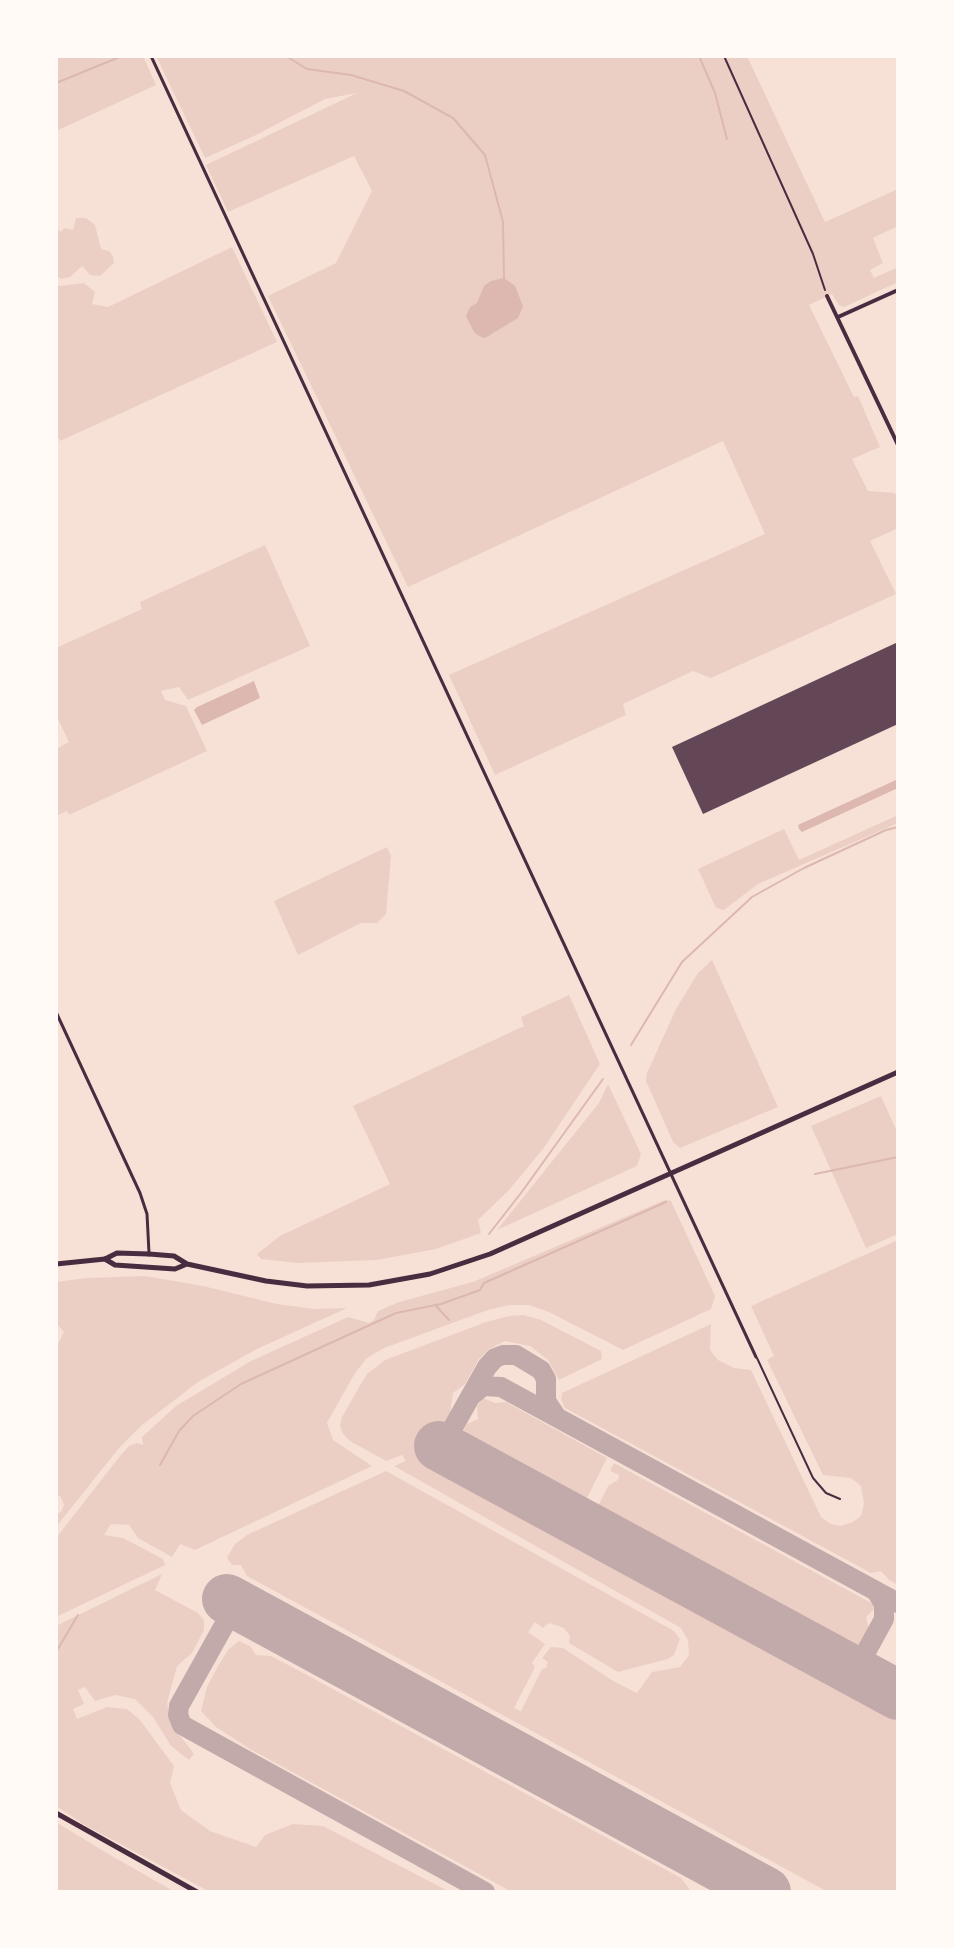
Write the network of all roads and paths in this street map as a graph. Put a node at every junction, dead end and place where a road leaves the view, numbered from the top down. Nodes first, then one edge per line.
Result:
1 (151, 56) edge
2 (724, 56) edge
3 (898, 290) edge
4 (827, 296) joint
5 (838, 317) junction
6 (898, 445) edge
7 (56, 1012) edge
8 (898, 1072) edge
9 (671, 1173) junction
10 (149, 1254) junction
11 (105, 1259) junction
12 (56, 1264) edge
13 (187, 1264) junction
14 (756, 1357) joint
15 (840, 1499) dead end
16 (56, 1813) edge
17 (197, 1892) edge

1 - 9 street
2 - 4 path
3 - 5 street
4 - 5 street
5 - 6 street
7 - 10 street
8 - 9 main road
9 - 13 main road
9 - 14 street
10 - 11 main road
10 - 13 main road
11 - 12 main road
11 - 13 main road
14 - 15 lane
16 - 17 main road

